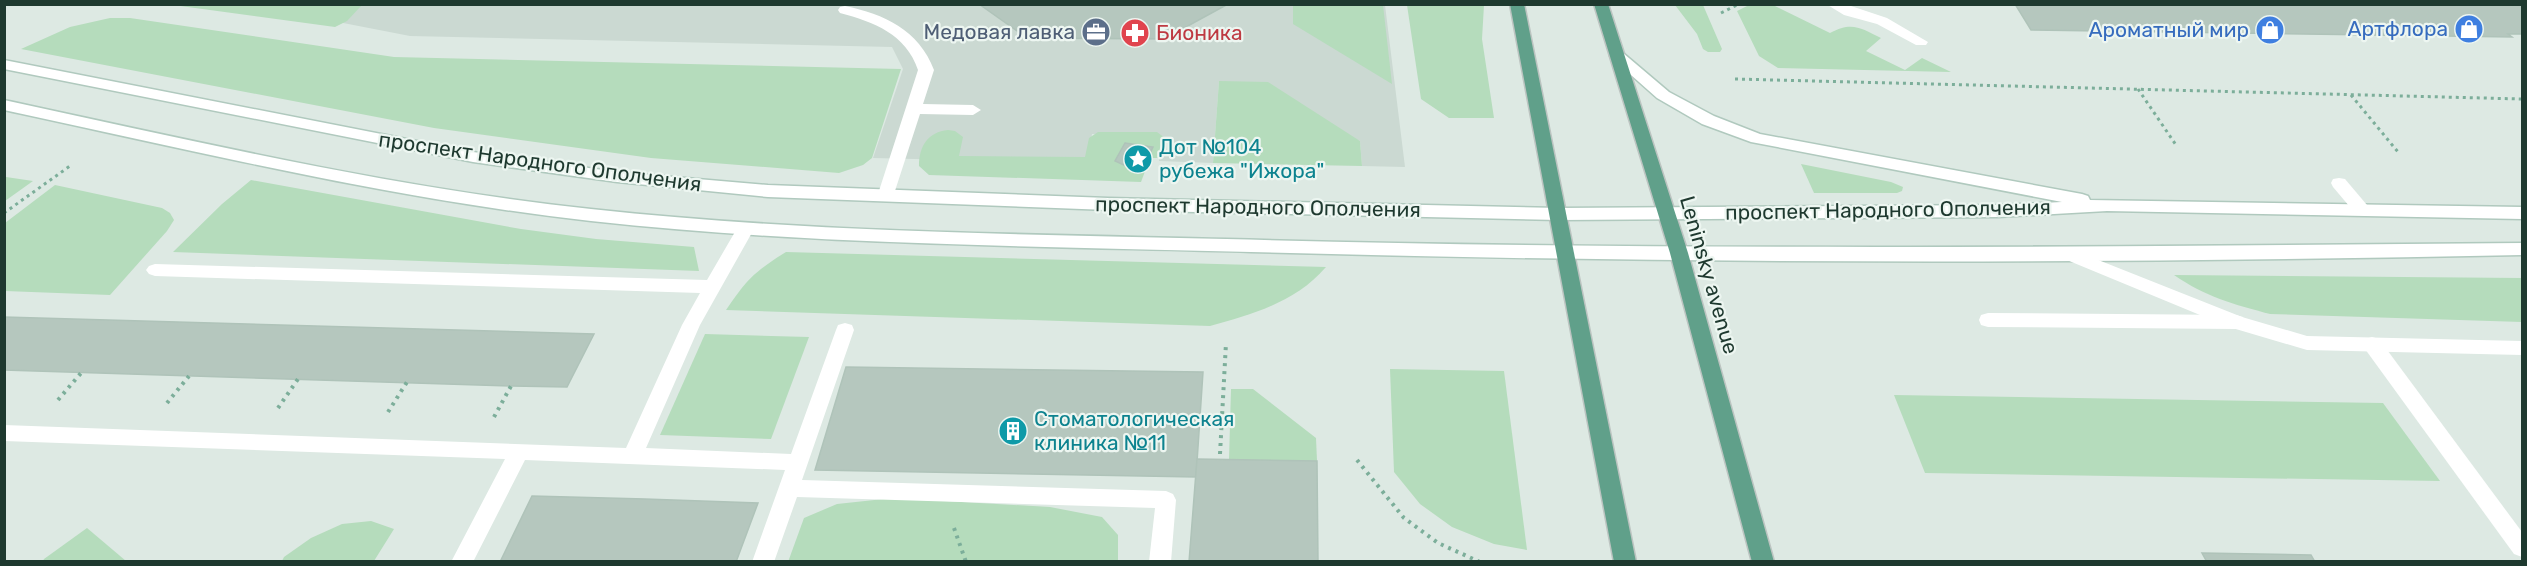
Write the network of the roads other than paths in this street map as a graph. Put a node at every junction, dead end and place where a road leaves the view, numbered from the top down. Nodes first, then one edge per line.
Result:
1 (1517, 4) edge
2 (1601, 4) edge
3 (1833, 4) edge
4 (845, 10) dead end
5 (1921, 42) dead end
6 (1618, 56) junction
7 (4, 64) edge
8 (4, 105) edge
9 (914, 109) junction
10 (973, 110) dead end
11 (2339, 183) dead end
12 (885, 197) junction
13 (2107, 205) junction
14 (2361, 209) junction
15 (2523, 213) edge
16 (1559, 214) junction
17 (1667, 214) junction
18 (745, 229) junction
19 (2523, 249) edge
20 (1566, 253) junction
21 (1679, 253) junction
22 (2068, 254) junction
23 (155, 270) dead end
24 (711, 287) junction
25 (1988, 320) dead end
26 (2236, 322) junction
27 (845, 330) dead end
28 (2372, 344) junction
29 (2523, 348) edge
30 (4, 433) edge
31 (520, 452) junction
32 (632, 456) junction
33 (799, 462) junction
34 (789, 488) junction
35 (2523, 548) edge
36 (462, 561) edge
37 (763, 561) edge
38 (1160, 561) edge
39 (1625, 561) edge
40 (1763, 561) edge

1 - 16 main road
2 - 6 main road, Leninsky avenue
3 - 5 main road
4 - 9 main road
6 - 13 main road
6 - 17 main road, Leninsky avenue
7 - 12 main road, проспект Народного Ополчения
8 - 18 main road, проспект Народного Ополчения
9 - 10 main road
9 - 12 main road
11 - 14 main road
12 - 16 main road, проспект Народного Ополчения
13 - 14 main road, проспект Народного Ополчения
13 - 17 main road, проспект Народного Ополчения
14 - 15 main road, проспект Народного Ополчения
16 - 17 main road, проспект Народного Ополчения
16 - 20 main road
17 - 21 main road, Leninsky avenue
18 - 20 main road, проспект Народного Ополчения
18 - 24 main road
19 - 22 main road, проспект Народного Ополчения
20 - 21 main road, проспект Народного Ополчения
20 - 39 main road
21 - 22 main road, проспект Народного Ополчения
21 - 40 main road, Leninsky avenue
22 - 26 main road
23 - 24 main road
24 - 32 main road
25 - 26 main road
26 - 28 main road
27 - 33 main road
28 - 29 main road
28 - 35 main road
30 - 31 main road
31 - 32 main road
31 - 36 main road
32 - 33 main road
33 - 34 main road
34 - 37 main road
34 - 38 main road

